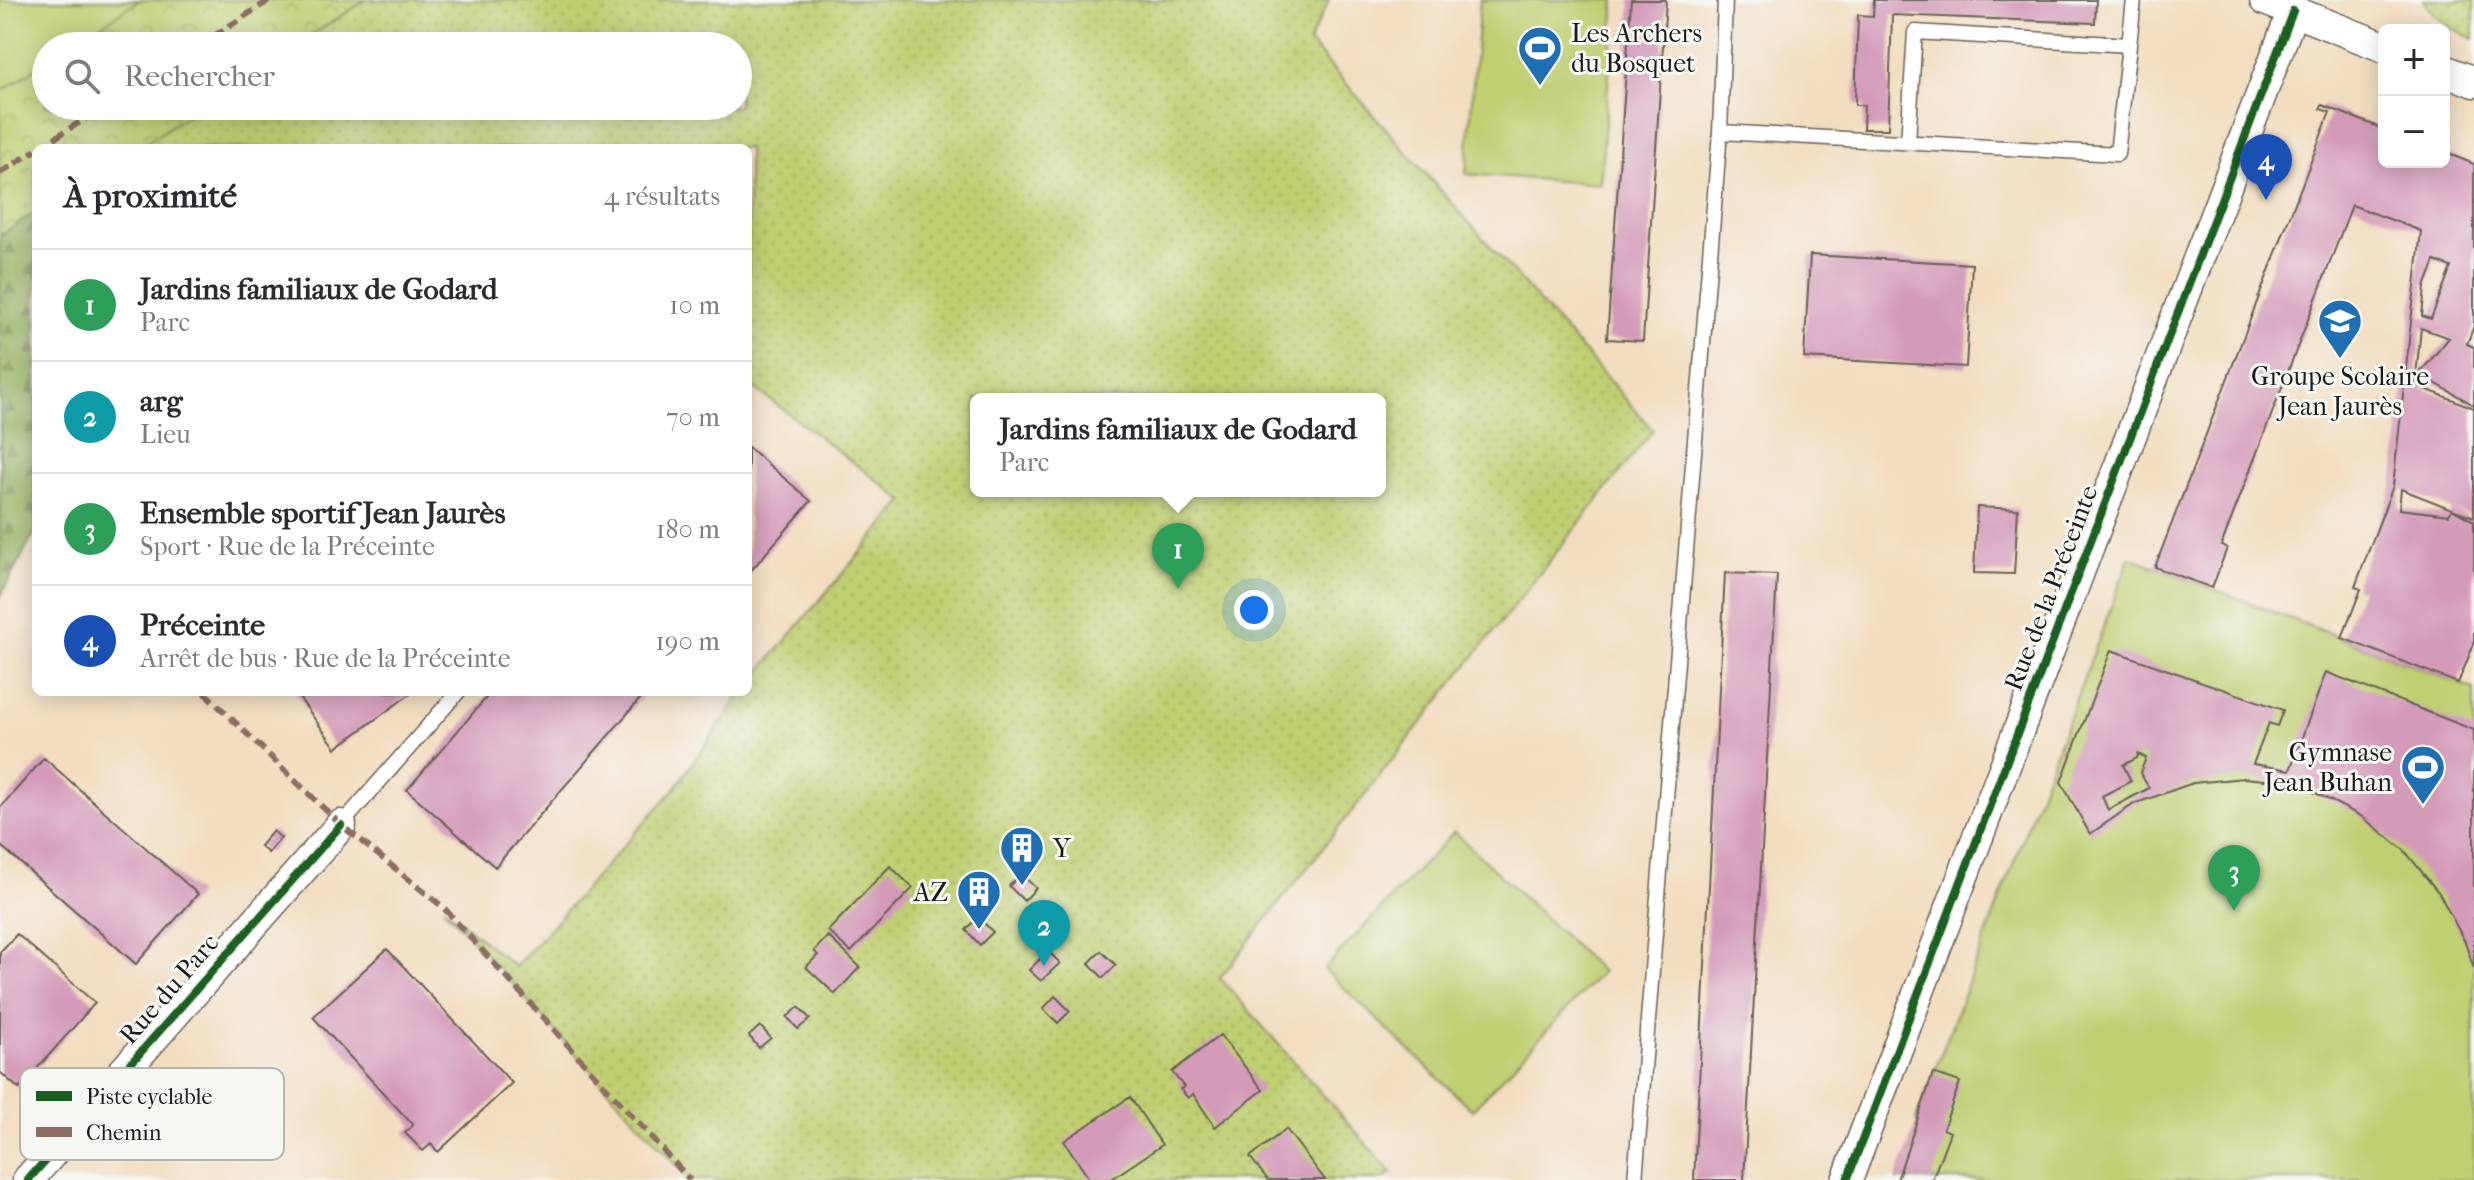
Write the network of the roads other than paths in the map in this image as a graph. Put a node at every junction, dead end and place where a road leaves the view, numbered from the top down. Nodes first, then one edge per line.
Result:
1 (1725, 0) edge
2 (2134, 0) edge
3 (2279, 6) edge
4 (2326, 11) edge
5 (2378, 43) edge
6 (2129, 45) junction
7 (2450, 72) edge
8 (2474, 82) edge
9 (1720, 132) junction
10 (1908, 142) junction
11 (454, 696) edge
12 (341, 825) joint
13 (127, 1068) edge
14 (46, 1160) edge
15 (28, 1180) edge
16 (1635, 1180) edge
17 (1847, 1180) edge

1 - 9 lane
2 - 6 lane
3 - 4 street
3 - 17 street, Rue de la Préceinte
4 - 5 street
6 - 10 lane
6 - 10 lane
7 - 8 street
9 - 10 lane
9 - 16 lane
11 - 12 lane
12 - 13 street, Rue du Parc
14 - 15 street, Rue du Parc

